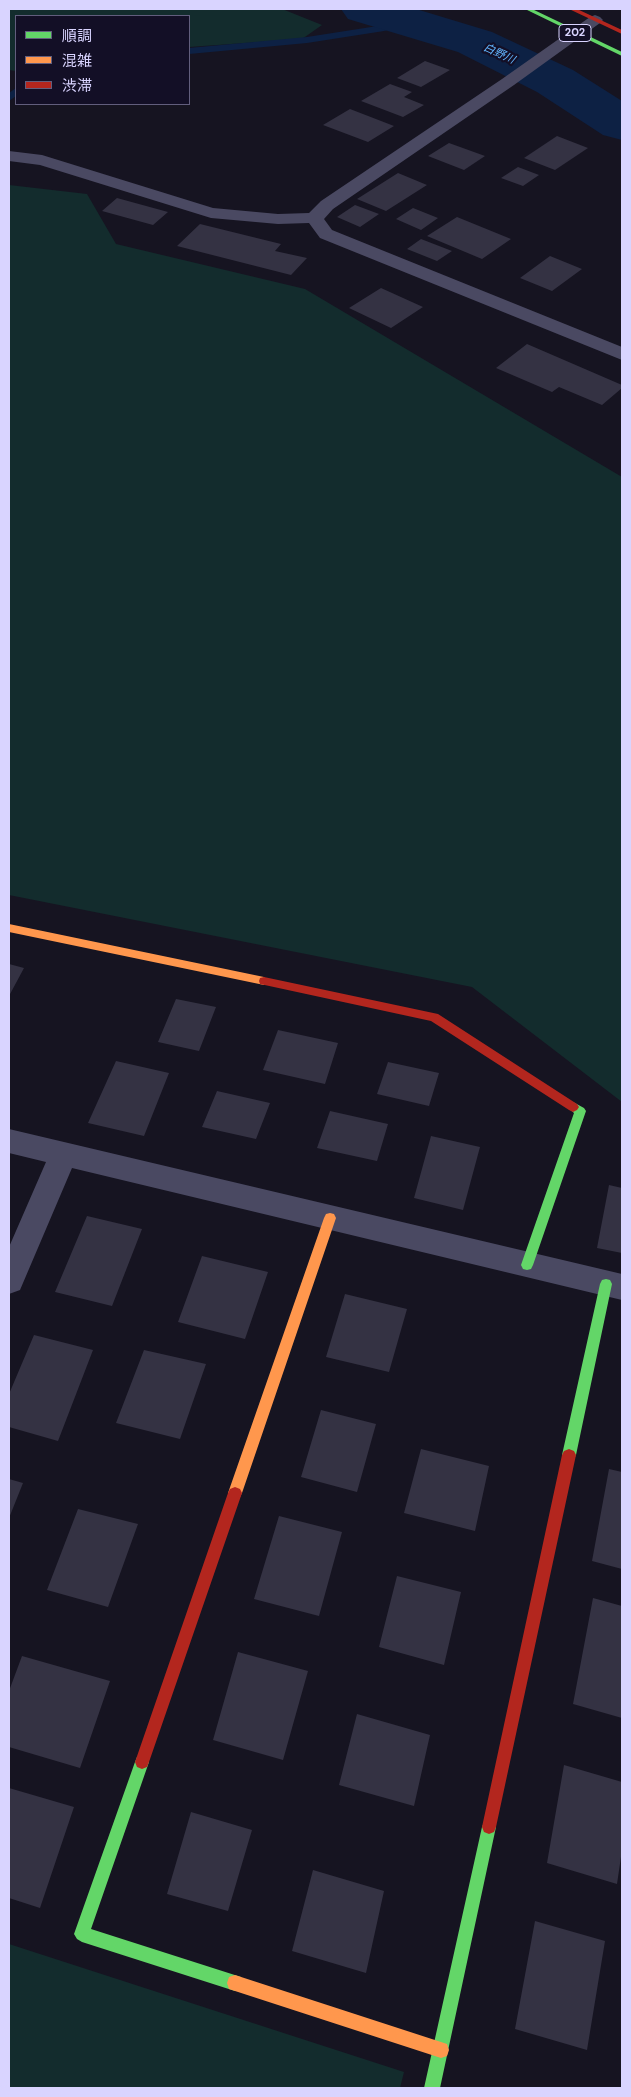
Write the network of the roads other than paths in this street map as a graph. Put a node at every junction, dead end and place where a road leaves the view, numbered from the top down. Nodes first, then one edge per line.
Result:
1 (528, 9) edge
2 (572, 9) edge
3 (596, 20) junction
4 (622, 32) edge
5 (577, 34) junction
6 (622, 54) edge
7 (9, 156) edge
8 (314, 218) junction
9 (622, 354) edge
10 (9, 928) edge
11 (9, 1141) edge
12 (64, 1154) junction
13 (330, 1218) junction
14 (527, 1264) junction
15 (9, 1281) edge
16 (614, 1285) edge
17 (441, 2050) junction
18 (432, 2088) edge

1 - 5 main road, 202
2 - 3 main road, 202
3 - 4 main road, 202
3 - 5 street
5 - 6 main road, 202
5 - 8 street
7 - 8 street
8 - 9 street
10 - 14 main road
11 - 12 street
12 - 13 street
12 - 15 street
13 - 14 street
13 - 17 main road
14 - 16 street
16 - 17 main road
17 - 18 main road

